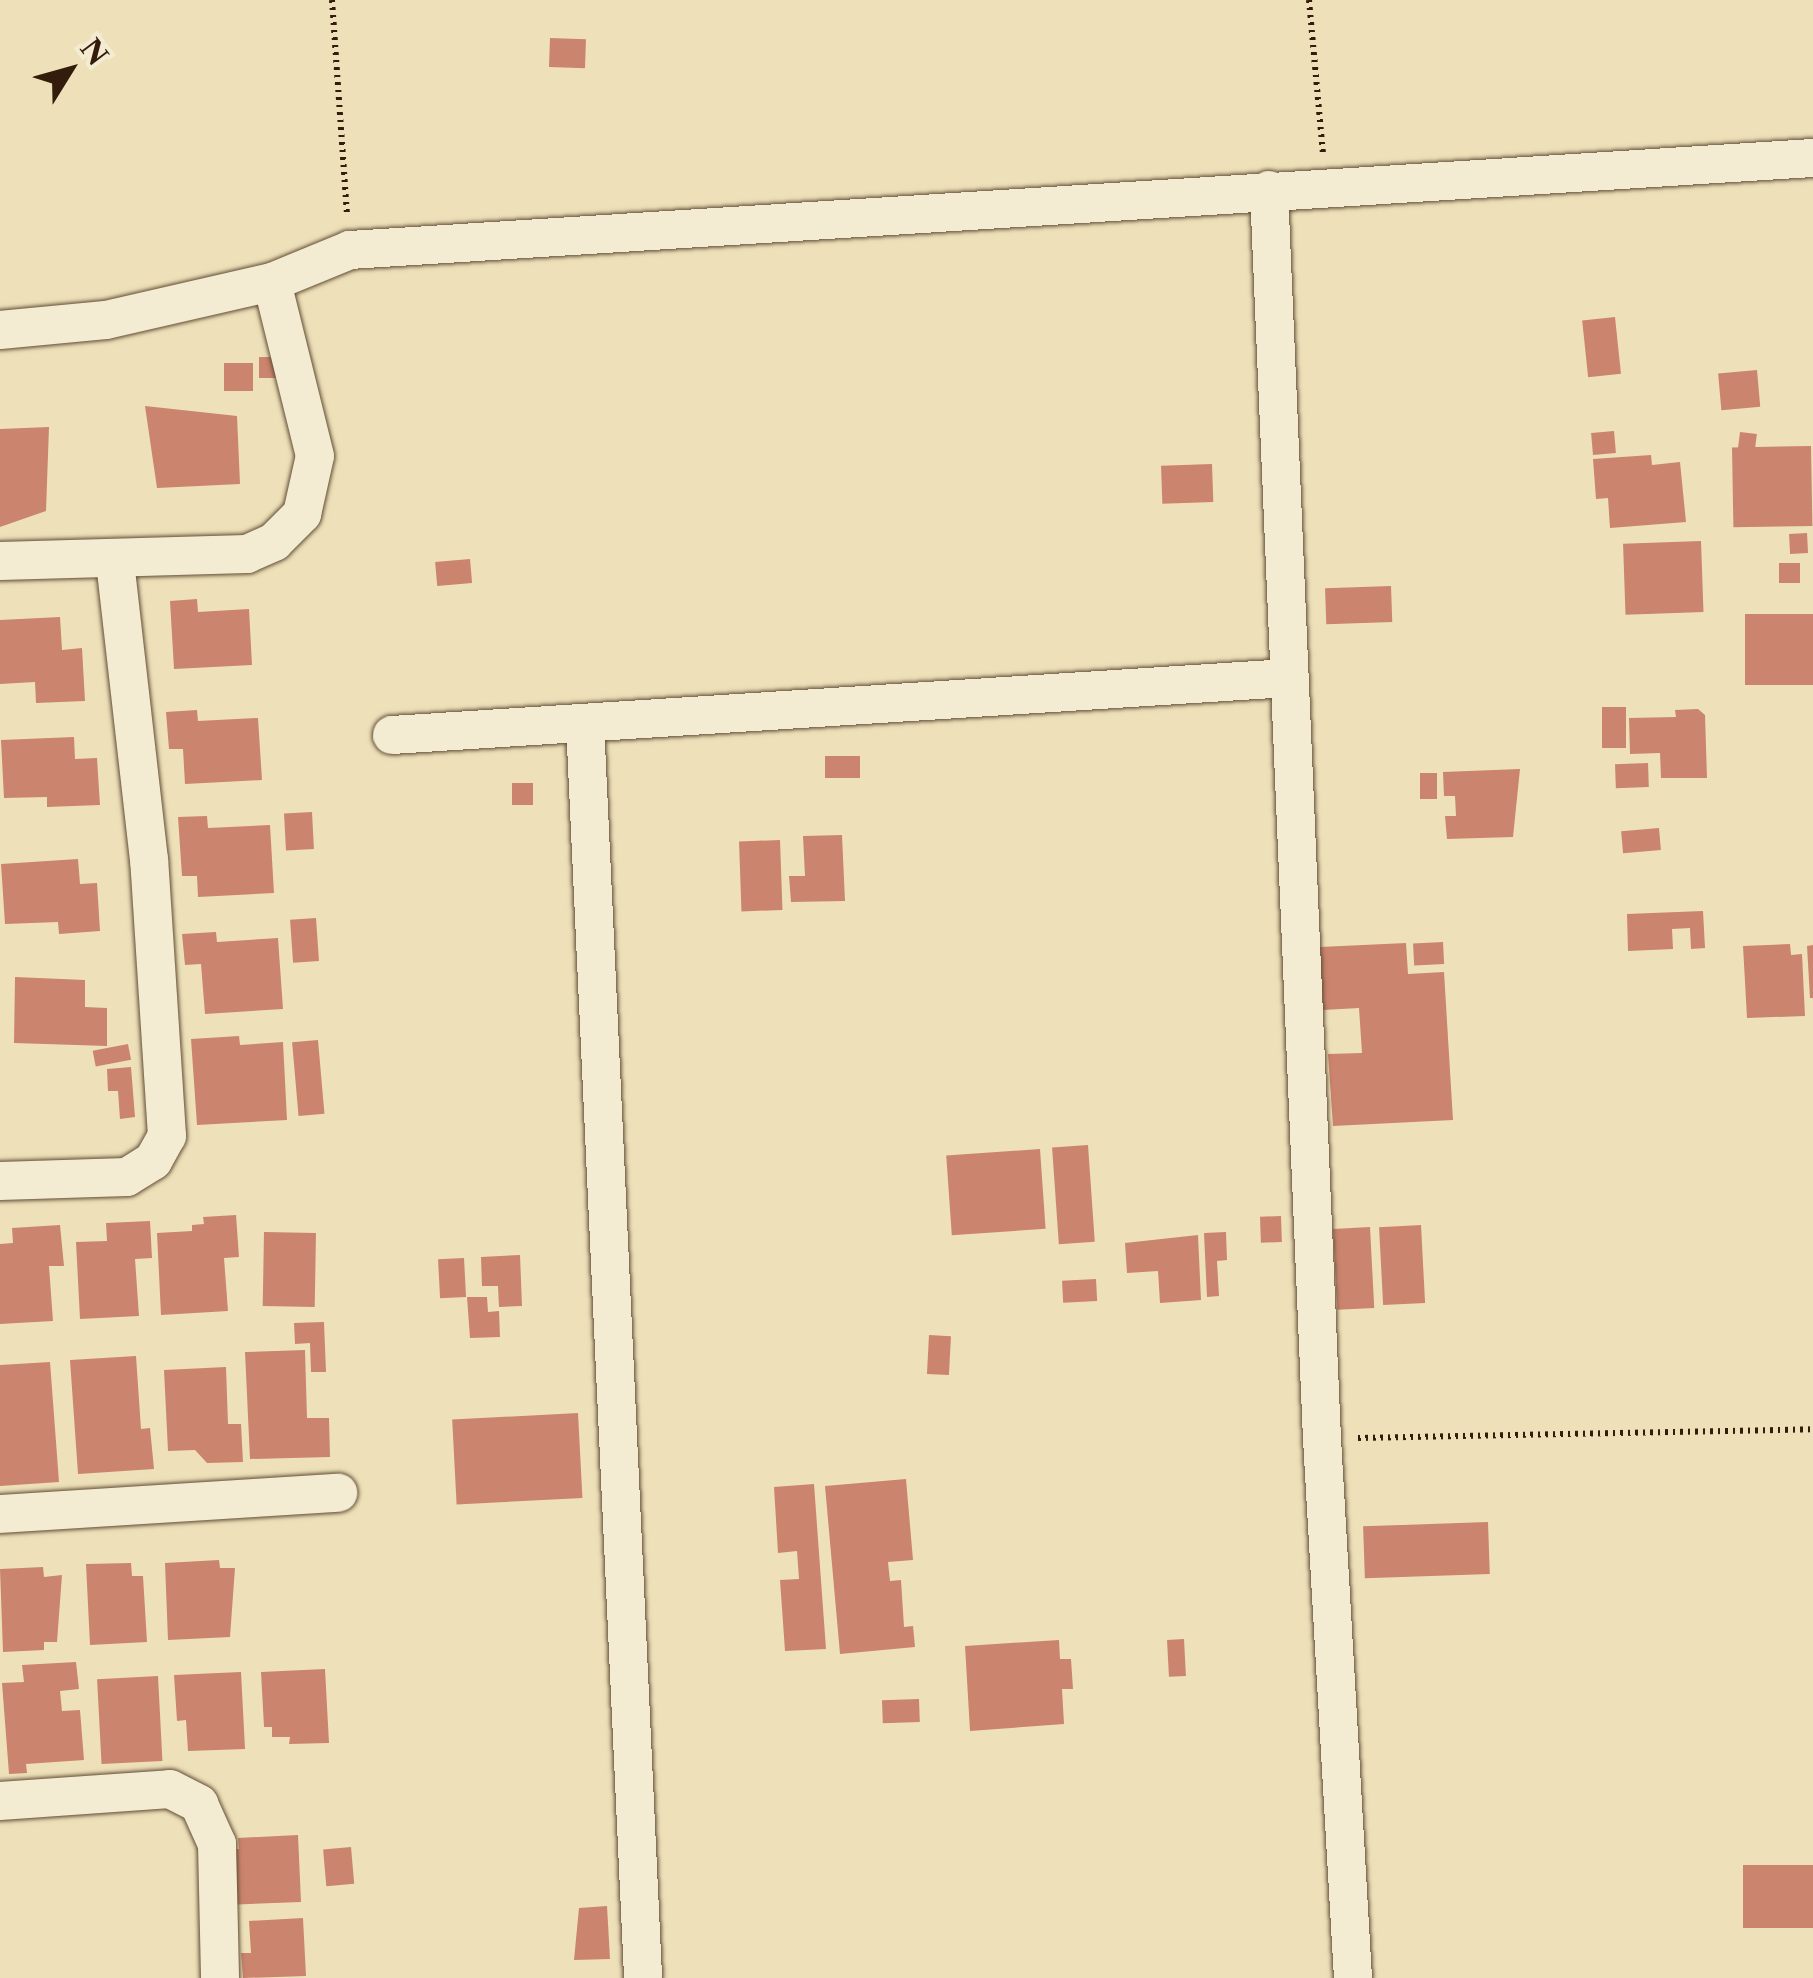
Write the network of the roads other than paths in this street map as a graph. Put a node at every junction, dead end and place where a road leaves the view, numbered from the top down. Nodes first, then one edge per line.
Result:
1 (1813, 158) edge
2 (1269, 190) junction
3 (272, 282) junction
4 (0, 330) edge
5 (0, 561) edge
6 (115, 562) junction
7 (1290, 678) junction
8 (585, 723) junction
9 (392, 736) dead end
10 (0, 1181) edge
11 (338, 1493) dead end
12 (0, 1514) edge
13 (0, 1801) edge
14 (220, 1978) edge
15 (643, 1978) edge
16 (1353, 1978) edge

1 - 2 street
2 - 3 street
2 - 7 street
3 - 4 street
3 - 6 street
5 - 6 street
6 - 10 street
7 - 8 street
7 - 16 street
8 - 9 street
8 - 15 street
11 - 12 street
13 - 14 street

